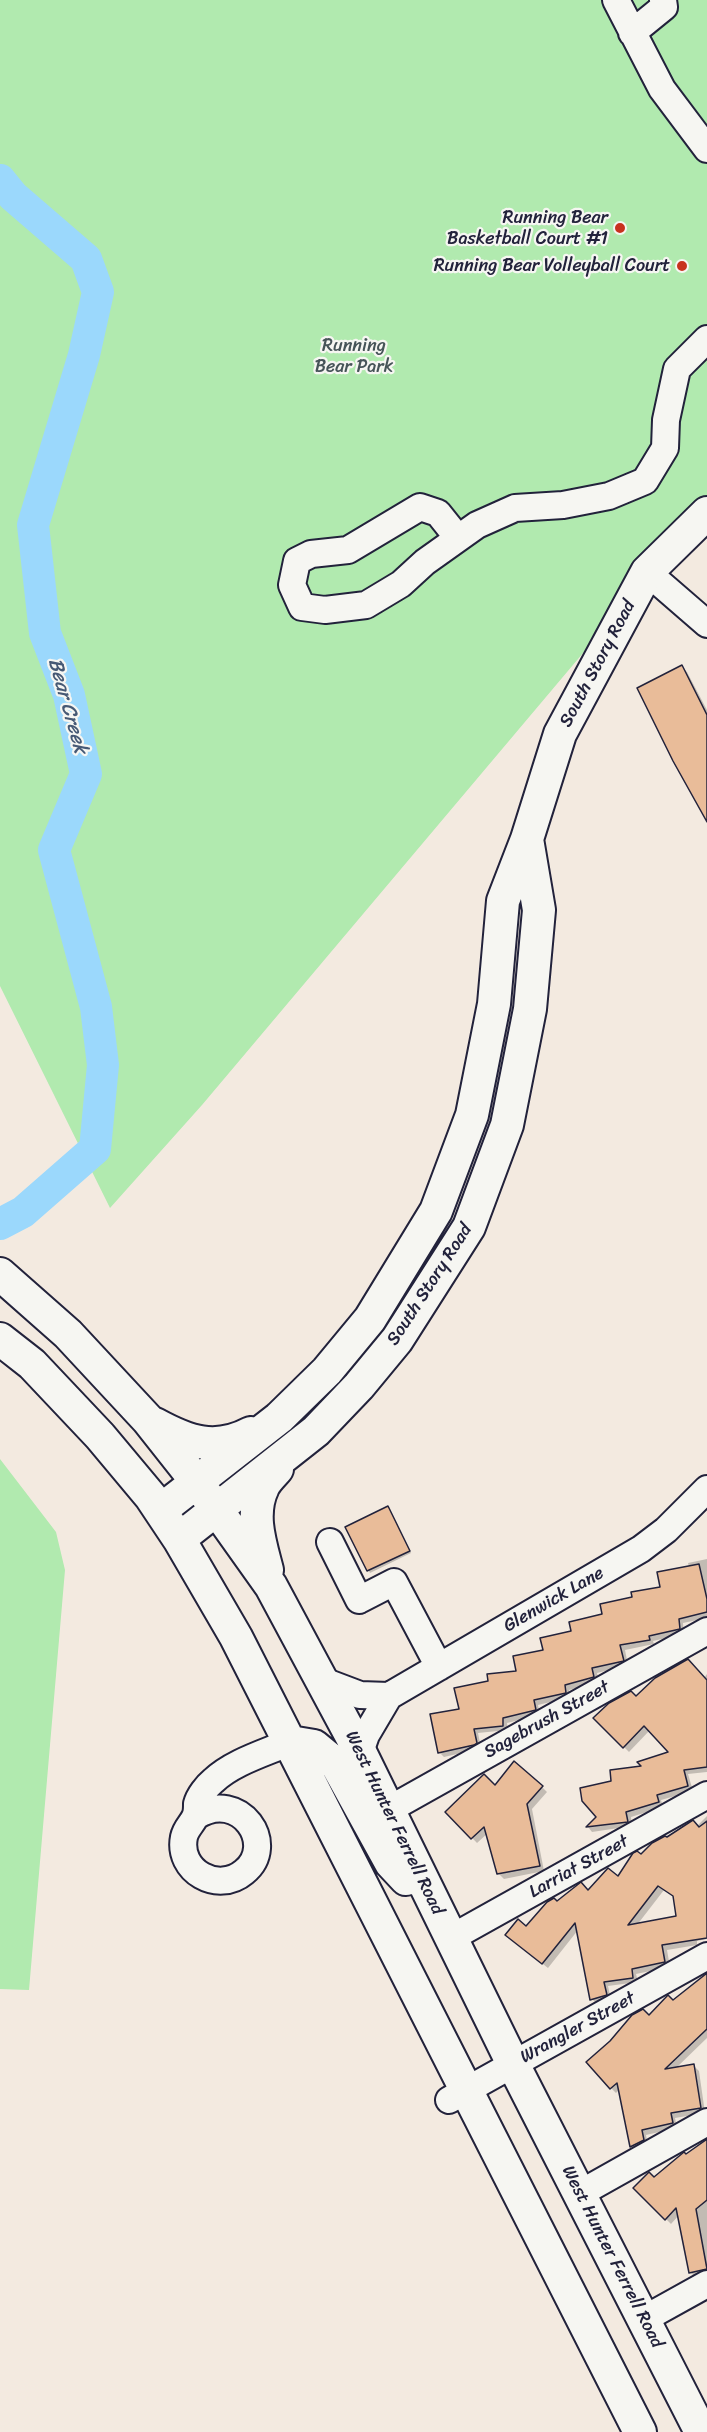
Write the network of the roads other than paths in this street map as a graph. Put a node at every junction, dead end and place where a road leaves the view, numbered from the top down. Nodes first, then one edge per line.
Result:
1 (616, 0) edge
2 (663, 0) edge
3 (632, 33) junction
4 (707, 149) edge
5 (707, 339) edge
6 (707, 513) edge
7 (459, 538) junction
8 (647, 572) junction
9 (707, 624) edge
10 (527, 839) junction
11 (0, 1274) edge
12 (0, 1339) edge
13 (279, 1418) junction
14 (148, 1420) junction
15 (295, 1447) junction
16 (197, 1482) junction
17 (707, 1489) edge
18 (216, 1509) junction
19 (161, 1510) junction
20 (179, 1539) junction
21 (330, 1542) dead end
22 (270, 1586) junction
23 (707, 1631) edge
24 (439, 1667) junction
25 (323, 1681) junction
26 (389, 1696) junction
27 (290, 1742) junction
28 (360, 1752) junction
29 (241, 1764) junction
30 (707, 1795) edge
31 (388, 1809) junction
32 (237, 1812) junction
33 (196, 1816) junction
34 (446, 1927) junction
35 (707, 1956) edge
36 (513, 2064) junction
37 (458, 2095) junction
38 (707, 2122) edge
39 (579, 2194) junction
40 (707, 2284) edge
41 (644, 2319) junction
42 (640, 2432) edge
43 (701, 2432) edge

1 - 3 street
2 - 3 street
3 - 4 street
5 - 7 street
6 - 8 main road, South Story Road
7 - 7 street
8 - 9 street
8 - 10 main road, South Story Road
10 - 13 main road, South Story Road
10 - 15 main road, South Story Road
11 - 14 main road, West Hunter Ferrell Road
12 - 19 main road
13 - 14 main road
13 - 16 main road, South Story Road
14 - 16 main road, West Hunter Ferrell Road
15 - 18 main road, South Story Road
15 - 22 main road
16 - 18 main road, West Hunter Ferrell Road
16 - 19 main road, South Story Road
17 - 24 street, Glenwick Lane
18 - 20 main road, South Story Road
18 - 22 main road, West Hunter Ferrell Road
19 - 20 main road
20 - 27 main road
21 - 24 street
22 - 25 main road, West Hunter Ferrell Road
23 - 31 street, Sagebrush Street
24 - 26 street, Glenwick Lane
25 - 26 street
25 - 28 main road, West Hunter Ferrell Road
26 - 28 street, Glenwick Lane
27 - 29 street
27 - 34 main road
27 - 37 main road
28 - 31 main road, West Hunter Ferrell Road
29 - 32 street
29 - 33 street
30 - 34 street, Larriat Street
31 - 34 main road, West Hunter Ferrell Road
32 - 33 street
32 - 33 street
34 - 36 main road, West Hunter Ferrell Road
35 - 36 street, Wrangler Street
36 - 37 street, Wrangler Street
36 - 39 main road, West Hunter Ferrell Road
37 - 42 main road
38 - 39 street
39 - 41 main road, West Hunter Ferrell Road
40 - 41 street
41 - 43 main road, West Hunter Ferrell Road

